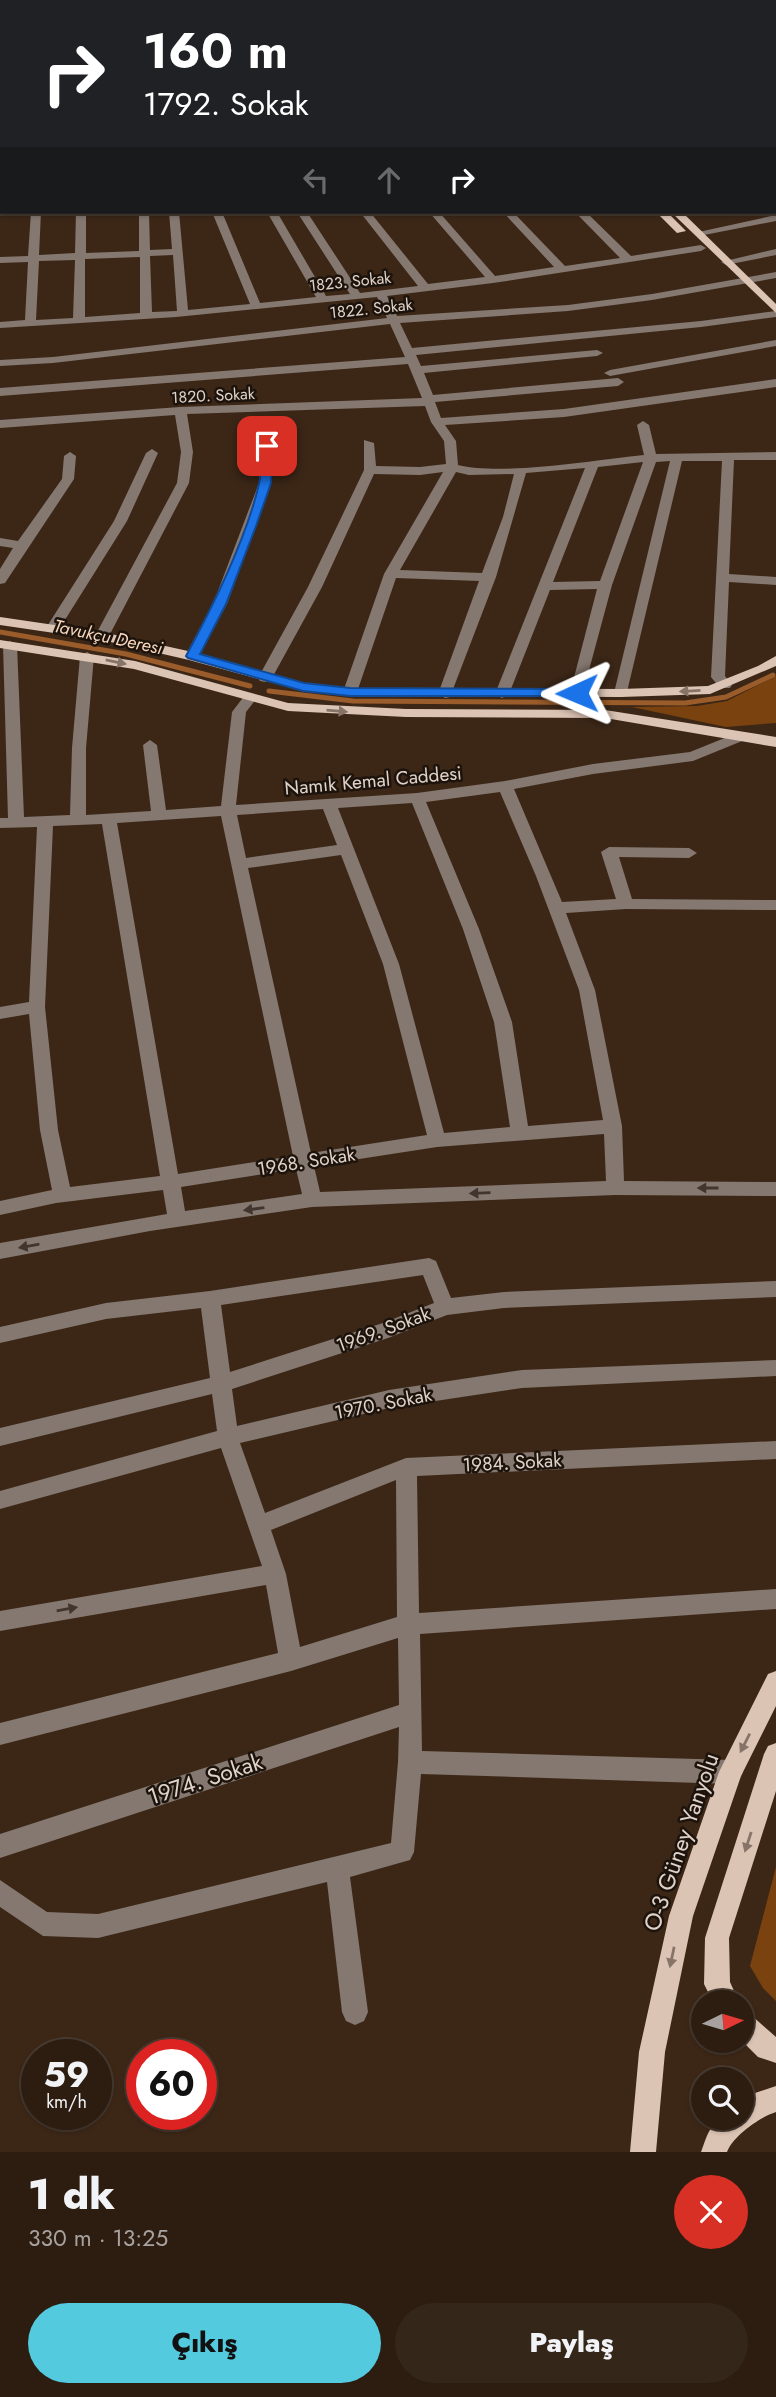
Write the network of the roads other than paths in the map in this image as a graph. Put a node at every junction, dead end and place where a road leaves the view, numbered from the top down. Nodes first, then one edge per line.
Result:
1 (36, 214) edge
2 (81, 214) edge
3 (144, 214) edge
4 (174, 214) edge
5 (218, 214) edge
6 (273, 214) edge
7 (303, 214) edge
8 (367, 214) edge
9 (436, 214) edge
10 (510, 214) edge
11 (582, 214) edge
12 (663, 214) edge
13 (678, 214) edge
14 (776, 218) edge
15 (699, 233) junction
16 (701, 248) junction
17 (178, 252) junction
18 (776, 252) edge
19 (145, 254) junction
20 (80, 257) junction
21 (33, 259) junction
22 (0, 260) edge
23 (629, 260) junction
24 (724, 260) junction
25 (563, 270) junction
26 (776, 275) edge
27 (493, 280) junction
28 (745, 281) junction
29 (426, 289) junction
30 (382, 294) junction
31 (357, 297) junction
32 (323, 300) junction
33 (256, 306) junction
34 (183, 312) junction
35 (776, 312) edge
36 (146, 314) junction
37 (79, 320) junction
38 (394, 320) junction
39 (577, 322) junction
40 (30, 323) junction
41 (0, 325) edge
42 (776, 343) edge
43 (597, 353) junction
44 (412, 361) junction
45 (0, 364) edge
46 (530, 375) junction
47 (614, 377) junction
48 (776, 383) edge
49 (2, 392) edge
50 (462, 396) junction
51 (427, 400) junction
52 (634, 403) junction
53 (180, 411) junction
54 (471, 419) junction
55 (437, 422) junction
56 (0, 424) edge
57 (643, 425) dead end
58 (368, 443) dead end
59 (267, 446) dead end
60 (152, 453) dead end
61 (776, 456) edge
62 (70, 457) dead end
63 (677, 457) junction
64 (728, 457) junction
65 (651, 458) junction
66 (592, 465) junction
67 (452, 467) junction
68 (370, 470) junction
69 (521, 470) junction
70 (0, 542) edge
71 (21, 545) junction
72 (391, 574) junction
73 (488, 577) junction
74 (722, 578) junction
75 (0, 580) edge
76 (776, 581) edge
77 (605, 585) junction
78 (545, 586) junction
79 (0, 621) edge
80 (53, 628) junction
81 (102, 636) junction
82 (5, 644) edge
83 (87, 656) junction
84 (192, 656) junction
85 (776, 661) edge
86 (265, 678) junction
87 (725, 685) junction
88 (350, 692) junction
89 (577, 693) junction
90 (445, 694) junction
91 (502, 694) junction
92 (621, 694) junction
93 (250, 698) junction
94 (776, 732) edge
95 (742, 736) junction
96 (776, 741) edge
97 (150, 745) dead end
98 (505, 786) junction
99 (417, 798) junction
100 (329, 804) junction
101 (228, 811) junction
102 (159, 816) junction
103 (109, 819) junction
104 (78, 820) junction
105 (16, 822) junction
106 (45, 822) junction
107 (0, 823) edge
108 (346, 849) junction
109 (689, 853) dead end
110 (239, 864) junction
111 (626, 904) junction
112 (776, 905) edge
113 (556, 908) junction
114 (37, 1007) junction
115 (0, 1013) edge
116 (613, 1126) junction
117 (520, 1133) junction
118 (437, 1140) junction
119 (302, 1162) junction
120 (170, 1182) junction
121 (615, 1188) junction
122 (776, 1188) edge
123 (62, 1195) junction
124 (312, 1200) junction
125 (0, 1208) edge
126 (177, 1220) junction
127 (0, 1251) edge
128 (776, 1289) edge
129 (210, 1299) junction
130 (446, 1307) junction
131 (0, 1335) edge
132 (776, 1368) edge
133 (220, 1384) junction
134 (0, 1437) edge
135 (228, 1437) junction
136 (776, 1450) edge
137 (406, 1467) junction
138 (0, 1500) edge
139 (260, 1525) junction
140 (275, 1574) junction
141 (776, 1599) edge
142 (0, 1620) edge
143 (408, 1624) junction
144 (291, 1660) junction
145 (776, 1682) edge
146 (410, 1712) junction
147 (0, 1734) edge
148 (776, 1754) edge
149 (410, 1762) junction
150 (731, 1772) junction
151 (0, 1846) edge
152 (337, 1869) junction
153 (0, 1892) edge
154 (720, 1990) edge
155 (355, 2012) dead end
156 (754, 2036) edge
157 (776, 2050) edge
158 (776, 2099) edge
159 (754, 2107) edge
160 (727, 2130) edge
161 (643, 2152) edge
162 (714, 2152) edge

1 - 21 street
2 - 20 street
3 - 19 street
4 - 17 street
5 - 33 street
6 - 32 street
7 - 31 street
8 - 29 street
9 - 27 street
10 - 25 street
11 - 23 street
12 - 16 main road
13 - 15 main road
14 - 15 street
15 - 24 main road
16 - 23 street, 1823. Sokak
16 - 24 main road
17 - 19 street
17 - 34 street
18 - 24 street
19 - 20 street
19 - 36 street
20 - 21 street
20 - 37 street
21 - 22 street
21 - 40 street
23 - 25 street, 1823. Sokak
24 - 28 main road
25 - 27 street, 1823. Sokak
26 - 28 street, 1822. Sokak
27 - 29 street, 1823. Sokak
28 - 35 main road
28 - 39 street, 1822. Sokak
29 - 30 street, 1823. Sokak
30 - 31 street, 1823. Sokak
30 - 38 street
31 - 32 street, 1823. Sokak
32 - 33 street, 1823. Sokak
33 - 34 street, 1823. Sokak
34 - 36 street, 1823. Sokak
35 - 39 street
36 - 37 street, 1823. Sokak
37 - 40 street, 1823. Sokak
38 - 39 street, 1822. Sokak
38 - 44 street
38 - 45 street, 1822. Sokak
39 - 43 street
39 - 44 street
40 - 41 street, 1823. Sokak
42 - 47 street
43 - 46 street
43 - 47 street
44 - 46 street
44 - 49 street
44 - 51 street
45 - 49 street
46 - 47 street
46 - 50 street, 1820. Sokak
47 - 52 street
48 - 52 street
50 - 51 street, 1820. Sokak
50 - 54 street
51 - 53 street, 1820. Sokak
51 - 55 street
52 - 54 street
53 - 56 street, 1820. Sokak
53 - 81 street
54 - 55 street
55 - 67 street
57 - 65 street
58 - 68 street
59 - 84 street
60 - 80 street
61 - 64 street
62 - 71 street
63 - 64 street
63 - 65 street
63 - 92 street
64 - 74 street
65 - 66 street
65 - 77 street
66 - 69 street
66 - 78 street
67 - 68 street
67 - 69 street
67 - 72 street
68 - 86 street
69 - 73 street
70 - 71 street
71 - 75 street
72 - 73 street
72 - 88 street
73 - 90 street
74 - 76 street
74 - 87 street
77 - 78 street
77 - 89 street
78 - 91 street
79 - 80 main road
80 - 81 main road
81 - 84 main road
82 - 83 main road
82 - 105 street
83 -> 93 main road
83 - 104 street
84 - 86 main road
85 - 87 main road
86 - 88 main road
87 -> 92 main road
88 - 90 main road
89 - 91 main road
89 - 92 main road
90 - 91 main road
93 -> 95 main road
93 - 101 street
94 - 95 main road
95 - 96 main road
95 - 98 street, Namık Kemal Caddesi
97 - 102 street
98 - 99 street, Namık Kemal Caddesi
98 - 113 street
99 - 100 street, Namık Kemal Caddesi
99 - 117 street
100 - 101 street, Namık Kemal Caddesi
100 - 108 street
101 - 102 street, Namık Kemal Caddesi
101 - 110 street
102 - 103 street, Namık Kemal Caddesi
103 - 104 street, Namık Kemal Caddesi
103 - 120 street
104 - 106 street, Namık Kemal Caddesi
105 - 106 street, Namık Kemal Caddesi
105 - 107 street, Namık Kemal Caddesi
106 - 114 street
108 - 110 street
108 - 118 street
109 - 111 street
110 - 119 street
111 - 112 street
111 - 113 street
113 - 116 street
114 - 115 street
114 - 123 street
116 - 117 street, 1968. Sokak
116 - 121 street
117 - 118 street, 1968. Sokak
118 - 119 street, 1968. Sokak
119 - 120 street, 1968. Sokak
119 - 124 street
120 - 123 street, 1968. Sokak
120 - 126 street
122 -> 121 street
121 -> 124 street
123 - 125 street, 1968. Sokak
124 -> 126 street
126 -> 127 street
128 - 130 street, 1969. Sokak
129 - 130 street
129 - 131 street
129 - 133 street
130 - 133 street, 1969. Sokak
132 - 135 street, 1970. Sokak
133 - 134 street, 1969. Sokak
133 - 135 street
135 - 138 street, 1970. Sokak
135 - 139 street
136 - 137 street, 1984. Sokak
137 - 139 street, 1984. Sokak
137 - 143 street
139 - 140 street
142 -> 140 street
140 - 144 street
141 - 143 street
143 - 144 street
143 - 146 street
144 - 147 street
145 -> 150 main road, O-3 Güney Yanyolu
146 - 149 street
146 - 151 street, 1974. Sokak
148 -> 154 main road
149 - 150 street
149 - 152 street
150 -> 161 main road, O-3 Güney Yanyolu
152 - 153 street
152 - 155 street
156 - 157 main road
158 - 159 main road
160 - 162 main road

